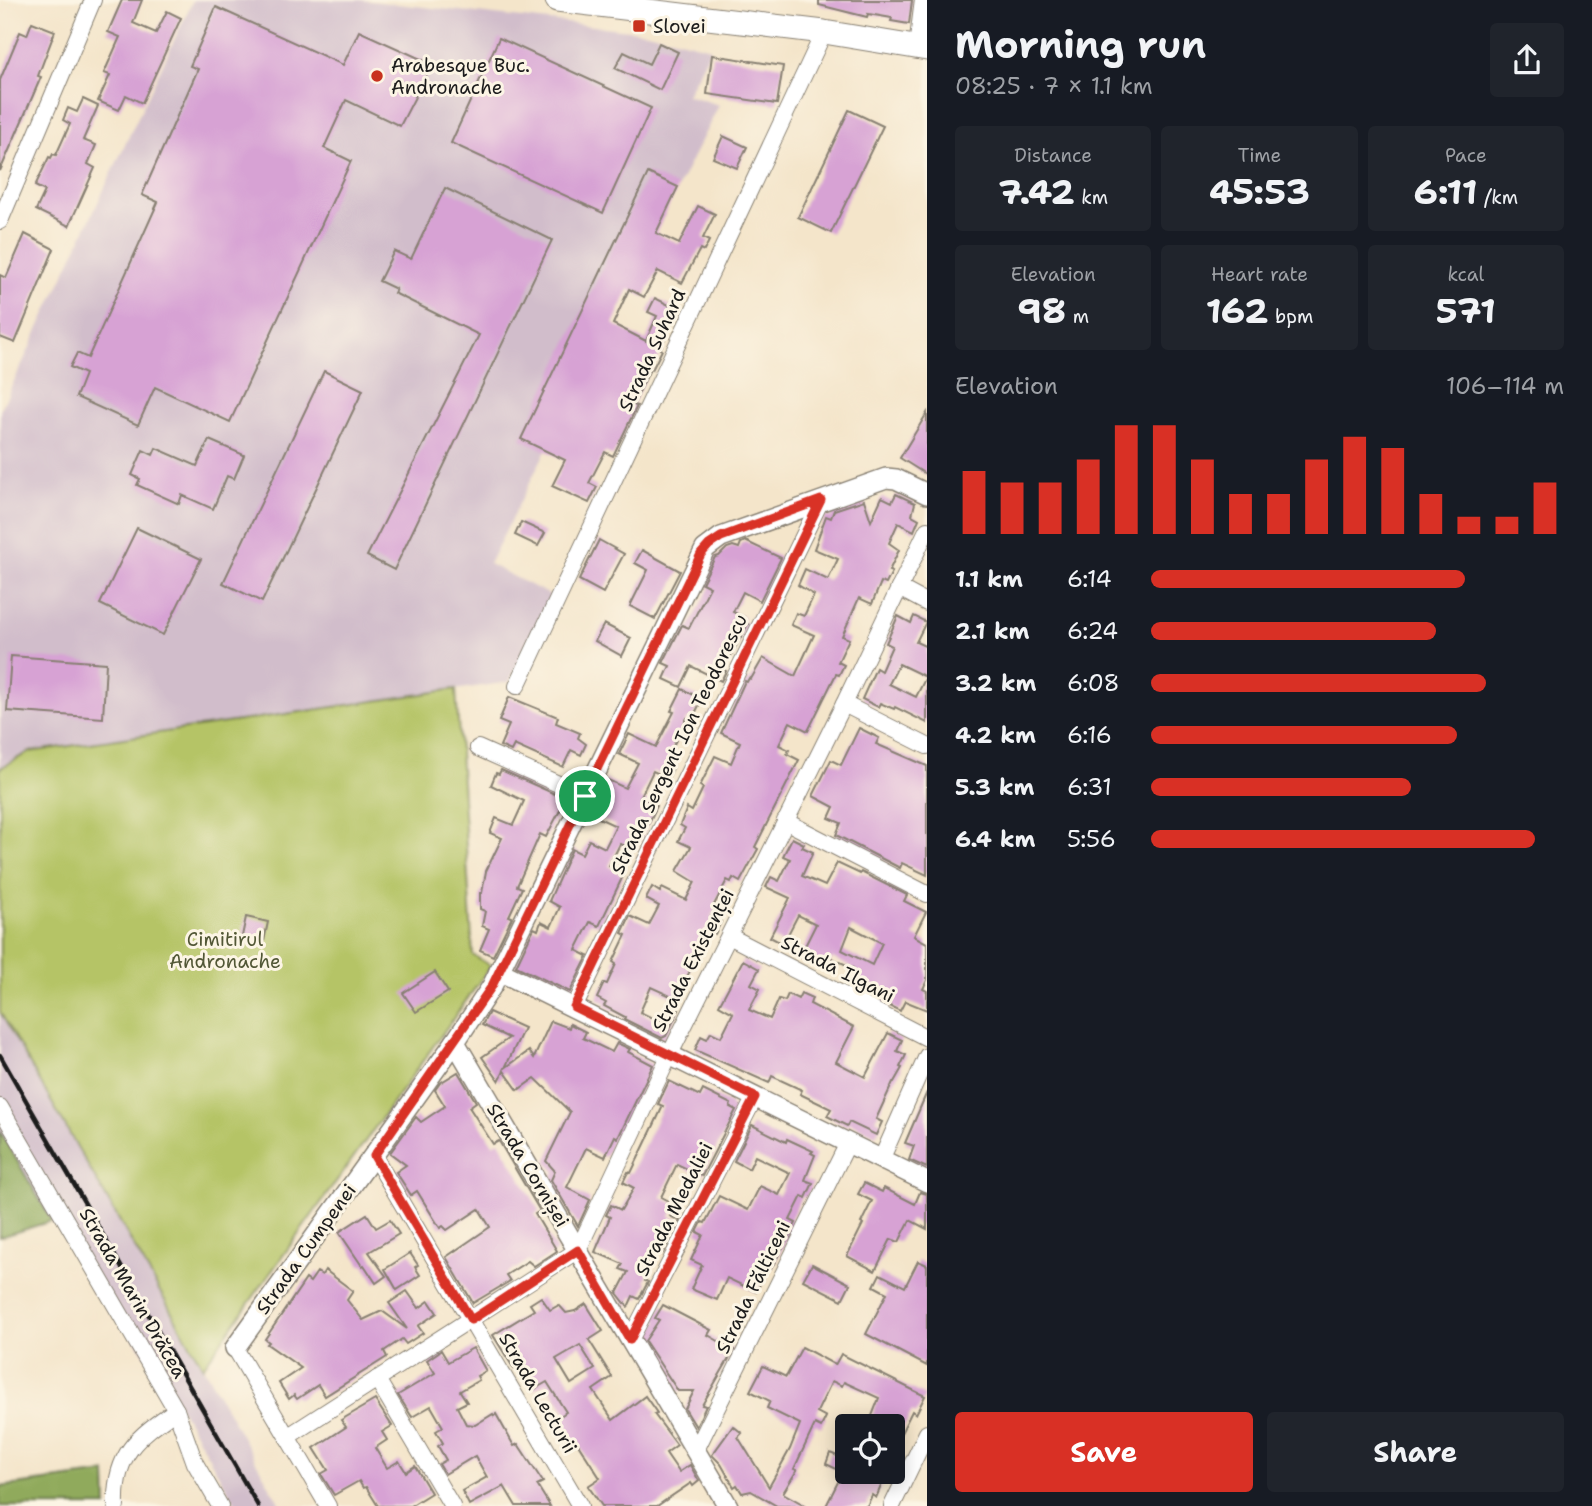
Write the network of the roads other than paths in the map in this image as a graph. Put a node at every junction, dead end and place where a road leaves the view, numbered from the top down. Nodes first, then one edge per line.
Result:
1 (93, 0) edge
2 (557, 0) edge
3 (923, 0) edge
4 (595, 2) edge
5 (824, 32) junction
6 (922, 48) edge
7 (0, 221) edge
8 (927, 494) edge
9 (821, 500) junction
10 (927, 530) edge
11 (899, 588) junction
12 (927, 603) edge
13 (517, 686) dead end
14 (844, 704) junction
15 (927, 746) edge
16 (478, 748) dead end
17 (585, 796) junction
18 (786, 821) junction
19 (927, 894) edge
20 (729, 936) junction
21 (499, 971) junction
22 (574, 1007) junction
23 (927, 1038) edge
24 (455, 1042) junction
25 (670, 1054) junction
26 (927, 1056) edge
27 (755, 1097) junction
28 (0, 1107) edge
29 (848, 1143) junction
30 (374, 1156) junction
31 (881, 1160) junction
32 (927, 1182) edge
33 (578, 1250) junction
34 (471, 1320) junction
35 (630, 1340) junction
36 (235, 1348) joint
37 (377, 1379) junction
38 (176, 1410) junction
39 (927, 1433) edge
40 (287, 1437) junction
41 (696, 1450) junction
42 (116, 1506) edge
43 (219, 1506) edge
44 (328, 1506) edge
45 (452, 1506) edge
46 (580, 1506) edge
47 (728, 1506) edge
48 (892, 1506) edge

1 - 7 street
2 - 4 main road
3 - 6 street
4 - 5 main road
5 - 6 main road
5 - 13 street, Strada Suhard
8 - 9 street, Strada Cumpenei
9 - 17 street, Strada Cumpenei
9 - 22 street, Strada Sergent Ion Teodorescu
10 - 11 street, Strada Existenței
11 - 12 street
11 - 14 street, Strada Existenței
14 - 15 street
14 - 18 street, Strada Existenței
16 - 17 street
17 - 21 street, Strada Cumpenei
18 - 19 street
18 - 20 street, Strada Existenței
20 - 23 street, Strada Ilgani
20 - 25 street, Strada Existenței
21 - 22 street
21 - 24 street, Strada Cumpenei
22 - 25 street
24 - 30 street, Strada Cumpenei
24 - 33 street, Strada Cornișei
25 - 27 street
25 - 33 street, Strada Existenței
26 - 31 street
27 - 29 street
27 - 35 street, Strada Medaliei
28 - 38 street, Strada Marin Drăcea
29 - 31 street
29 - 41 street, Strada Fălticeni
30 - 34 street, Strada Lecturii
30 - 36 street, Strada Cumpenei
31 - 32 street
33 - 34 street
33 - 35 street, Strada Cornișei
34 - 37 street
34 - 46 street, Strada Lecturii
35 - 41 street, Strada Cornișei
36 - 40 street
37 - 40 street
37 - 45 street
38 - 42 street
38 - 43 street, Strada Marin Drăcea
39 - 48 street
40 - 44 street
41 - 47 street, Strada Cornișei

